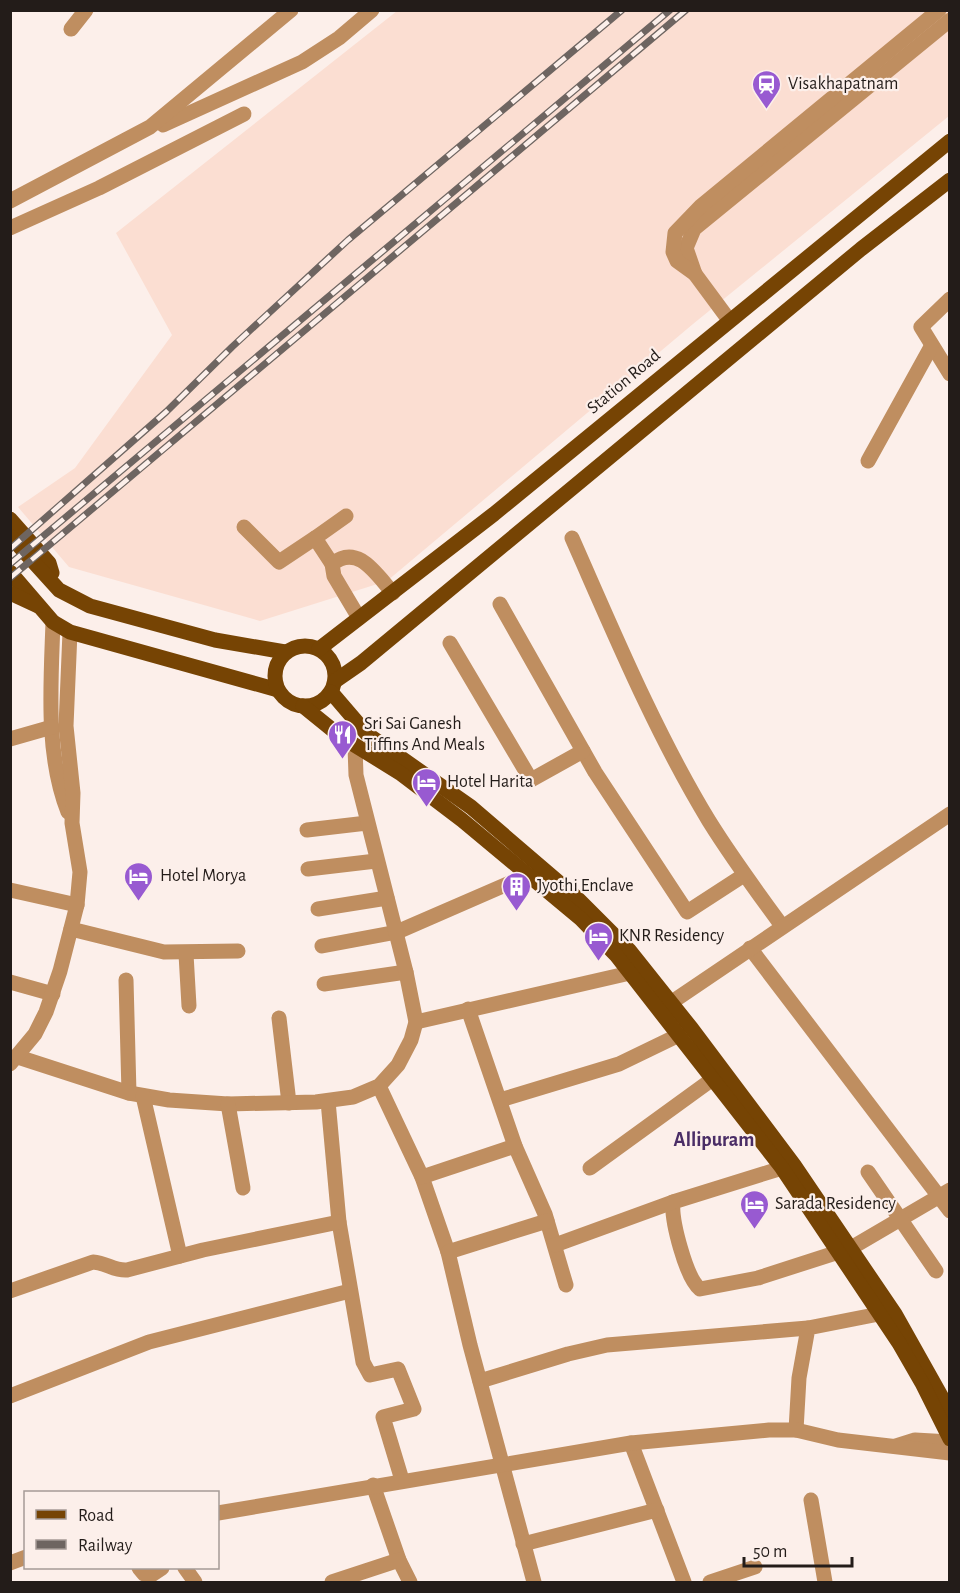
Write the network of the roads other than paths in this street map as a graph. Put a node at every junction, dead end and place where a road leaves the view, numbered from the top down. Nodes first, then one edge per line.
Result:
1 (86, 10) edge
2 (291, 10) edge
3 (372, 10) edge
4 (939, 10) edge
5 (950, 20) edge
6 (71, 29) dead end
7 (244, 114) dead end
8 (150, 127) junction
9 (950, 141) edge
10 (950, 180) edge
11 (10, 201) edge
12 (10, 228) edge
13 (694, 274) junction
14 (950, 299) edge
15 (729, 320) junction
16 (931, 346) junction
17 (950, 374) edge
18 (868, 461) dead end
19 (346, 516) dead end
20 (10, 519) edge
21 (244, 527) dead end
22 (10, 536) edge
23 (315, 538) junction
24 (572, 538) dead end
25 (332, 564) junction
26 (10, 572) edge
27 (59, 590) junction
28 (10, 592) edge
29 (393, 592) junction
30 (501, 604) dead end
31 (40, 607) junction
32 (359, 618) junction
33 (53, 622) junction
34 (70, 632) junction
35 (450, 643) dead end
36 (319, 649) junction
37 (285, 652) junction
38 (333, 686) junction
39 (278, 690) junction
40 (303, 706) junction
41 (52, 727) junction
42 (10, 739) edge
43 (355, 747) junction
44 (583, 751) junction
45 (950, 814) edge
46 (72, 823) junction
47 (367, 823) junction
48 (307, 830) dead end
49 (376, 861) junction
50 (308, 869) dead end
51 (528, 875) junction
52 (744, 875) junction
53 (10, 890) edge
54 (387, 898) junction
55 (77, 905) junction
56 (318, 909) dead end
57 (782, 926) junction
58 (71, 929) junction
59 (397, 932) junction
60 (322, 946) dead end
61 (750, 948) junction
62 (238, 951) dead end
63 (186, 954) junction
64 (636, 970) junction
65 (406, 972) junction
66 (126, 980) dead end
67 (10, 982) edge
68 (324, 984) dead end
69 (53, 994) junction
70 (672, 1002) junction
71 (189, 1006) dead end
72 (468, 1009) junction
73 (279, 1017) dead end
74 (416, 1022) junction
75 (679, 1035) junction
76 (14, 1061) edge
77 (714, 1078) junction
78 (379, 1086) junction
79 (136, 1094) junction
80 (500, 1100) junction
81 (328, 1101) junction
82 (289, 1103) junction
83 (228, 1104) junction
84 (515, 1146) junction
85 (590, 1168) dead end
86 (782, 1168) junction
87 (868, 1172) dead end
88 (422, 1177) junction
89 (243, 1188) dead end
90 (945, 1194) edge
91 (673, 1202) junction
92 (950, 1211) edge
93 (900, 1217) junction
94 (547, 1221) junction
95 (339, 1222) junction
96 (555, 1245) junction
97 (845, 1250) junction
98 (448, 1252) junction
99 (180, 1256) junction
100 (936, 1271) dead end
101 (566, 1285) dead end
102 (10, 1291) edge
103 (350, 1291) junction
104 (879, 1314) junction
105 (808, 1328) junction
106 (480, 1381) junction
107 (10, 1396) edge
108 (950, 1412) edge
109 (796, 1430) junction
110 (950, 1441) edge
111 (631, 1443) junction
112 (896, 1446) junction
113 (950, 1454) edge
114 (504, 1464) junction
115 (402, 1480) junction
116 (372, 1485) junction
117 (811, 1500) dead end
118 (657, 1510) junction
119 (219, 1513) edge
120 (523, 1544) junction
121 (399, 1560) junction
122 (755, 1567) dead end
123 (140, 1569) edge
124 (160, 1569) edge
125 (186, 1569) edge
126 (195, 1582) edge
127 (332, 1582) edge
128 (410, 1582) edge
129 (534, 1582) edge
130 (684, 1582) edge
131 (710, 1582) edge
132 (825, 1582) edge

1 - 6 street
2 - 8 street
3 - 8 street
4 - 13 street
5 - 13 street
7 - 12 street
8 - 11 street
9 - 15 main road, Station Road
10 - 38 main road
13 - 15 street
14 - 16 street
15 - 29 main road, Station Road
16 - 17 street
16 - 18 street
19 - 23 street
20 - 27 main road
21 - 23 street
22 - 27 main road
23 - 25 street
24 - 52 street
25 - 29 street
25 - 32 street
26 - 31 main road
27 - 37 main road
28 - 31 main road
29 - 32 main road, Station Road
30 - 44 street
31 - 33 main road
32 - 36 main road, Station Road
33 - 34 main road
33 - 41 street
34 - 39 main road
34 - 46 street
35 - 44 street
36 - 37 main road
36 - 38 main road
37 - 39 main road
38 - 40 main road
38 - 64 main road
39 - 40 main road
40 - 43 main road
41 - 42 street
41 - 46 street
43 - 47 street
43 - 51 main road
44 - 52 street
45 - 57 street
46 - 55 street
47 - 48 street
47 - 49 street
49 - 50 street
49 - 54 street
51 - 59 street
51 - 64 main road
52 - 57 street
53 - 55 street
54 - 56 street
54 - 59 street
55 - 58 street
57 - 61 street
58 - 63 street
58 - 69 street
59 - 60 street
59 - 65 street
61 - 70 street
61 - 90 street
62 - 63 street
63 - 71 street
64 - 70 main road
64 - 72 street
64 - 75 main road
65 - 68 street
65 - 74 street
66 - 79 street
67 - 69 street
69 - 76 street
70 - 97 main road
72 - 74 street
72 - 80 street
73 - 82 street
74 - 78 street
75 - 77 main road
75 - 80 street
76 - 79 street
77 - 85 street
77 - 86 main road
78 - 81 street
78 - 88 street
79 - 83 street
79 - 99 street
80 - 84 street
81 - 82 street
81 - 95 street
82 - 83 street
83 - 89 street
84 - 88 street
84 - 94 street
86 - 91 street
86 - 97 main road
87 - 93 street
88 - 98 street
90 - 92 street
90 - 93 street
91 - 96 street
91 - 97 street
93 - 97 street
93 - 100 street
94 - 96 street
94 - 98 street
95 - 99 street
95 - 103 street
96 - 101 street
97 - 104 main road
97 - 108 main road
98 - 106 street
99 - 102 street
103 - 107 street
103 - 115 street
104 - 105 street
104 - 110 main road
105 - 106 street
105 - 109 street
106 - 114 street
109 - 111 street
109 - 112 street
110 - 112 street
111 - 114 street
111 - 118 street
112 - 113 street
114 - 115 street
114 - 120 street
115 - 116 street
116 - 119 street
116 - 121 street
117 - 132 street
118 - 120 street
118 - 130 street
120 - 129 street
121 - 127 street
121 - 128 street
122 - 131 street
123 - 124 street
125 - 126 street

